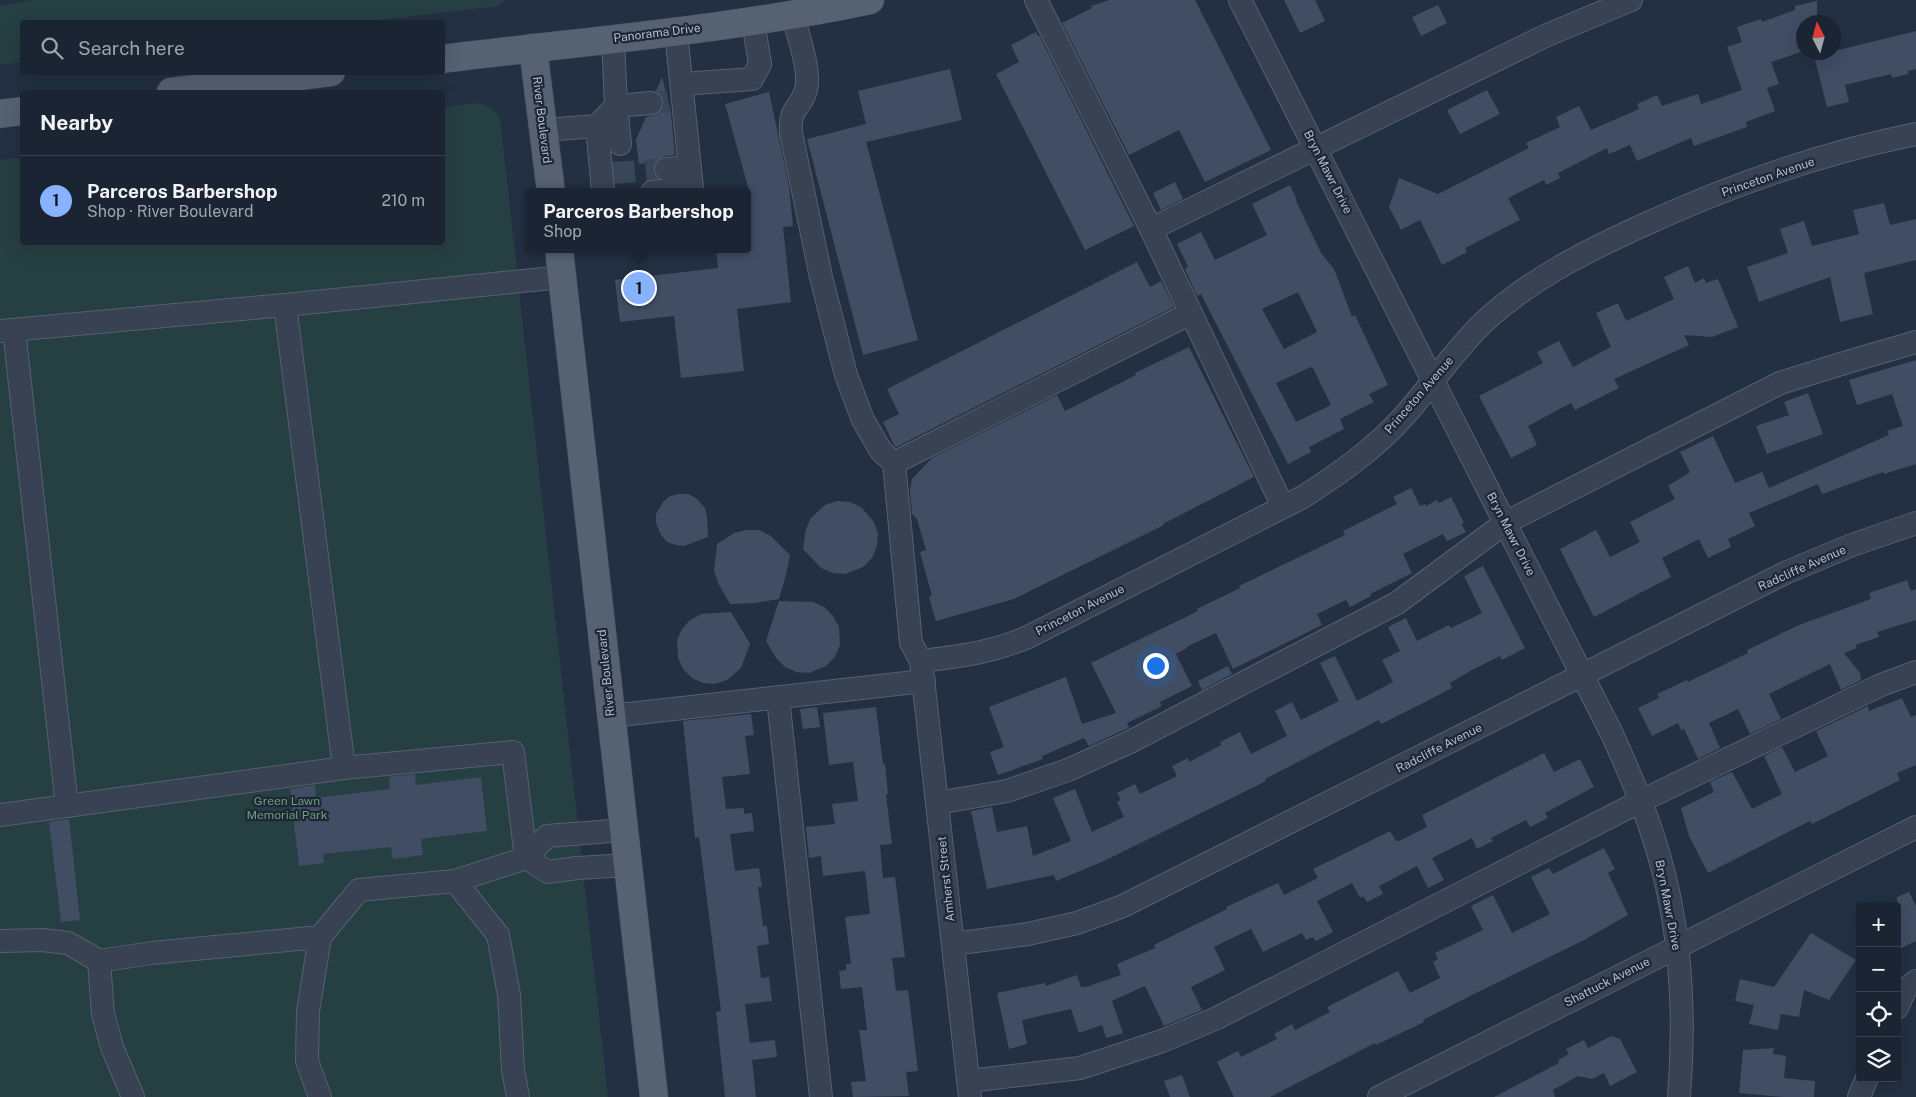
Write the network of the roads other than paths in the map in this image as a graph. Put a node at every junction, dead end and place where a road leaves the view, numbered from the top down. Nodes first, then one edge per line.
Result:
1 (870, 0) edge
2 (1036, 0) edge
3 (1240, 0) edge
4 (1632, 0) edge
5 (793, 16) junction
6 (753, 21) junction
7 (676, 32) junction
8 (613, 38) junction
9 (533, 48) junction
10 (445, 59) edge
11 (306, 75) edge
12 (187, 90) edge
13 (671, 97) junction
14 (616, 106) junction
15 (20, 111) edge
16 (0, 114) edge
17 (598, 126) junction
18 (544, 130) junction
19 (1916, 134) edge
20 (620, 144) dead end
21 (1316, 149) junction
22 (690, 167) junction
23 (666, 169) tunnel mouth
24 (606, 180) edge
25 (551, 188) edge
26 (692, 188) edge
27 (1151, 229) junction
28 (559, 253) edge
29 (562, 277) junction
30 (284, 305) junction
31 (1191, 313) junction
32 (7, 330) edge
33 (1916, 342) edge
34 (1433, 380) junction
35 (894, 463) junction
36 (1283, 507) junction
37 (1505, 522) junction
38 (1916, 523) edge
39 (923, 671) junction
40 (1916, 672) edge
41 (1582, 675) junction
42 (778, 698) junction
43 (611, 716) junction
44 (344, 768) junction
45 (1640, 801) junction
46 (937, 803) junction
47 (67, 806) junction
48 (0, 815) edge
49 (1916, 827) edge
50 (624, 830) junction
51 (526, 858) junction
52 (628, 865) junction
53 (455, 881) junction
54 (320, 937) junction
55 (0, 941) edge
56 (953, 944) junction
57 (1677, 946) junction
58 (100, 961) junction
59 (1916, 980) edge
60 (1901, 999) edge
61 (1865, 1082) edge
62 (969, 1089) edge
63 (132, 1097) edge
64 (320, 1097) edge
65 (518, 1097) edge
66 (654, 1097) edge
67 (821, 1097) edge
68 (1379, 1097) edge
69 (1679, 1097) edge
70 (1859, 1097) edge

1 - 5 main road, Panorama Drive
2 - 27 street
3 - 21 street, Bryn Mawr Drive
4 - 21 street
5 - 6 main road, Panorama Drive
5 - 35 street
6 - 7 main road, Panorama Drive
6 - 13 street
7 - 8 main road, Panorama Drive
7 - 13 street
8 - 9 main road, Panorama Drive
8 - 14 street
9 - 10 main road, Panorama Drive
9 - 18 main road, River Boulevard
11 - 12 main road
13 - 14 street
13 - 22 street
14 - 17 street
14 - 20 street
15 - 16 main road
17 - 18 street
17 - 24 street
18 - 25 main road, River Boulevard
19 - 34 street, Princeton Avenue
21 - 27 street
21 - 34 street, Bryn Mawr Drive
22 - 23 street
22 - 26 street
27 - 31 street
28 - 29 main road, River Boulevard
29 - 30 street
29 - 43 main road, River Boulevard
30 - 32 street
30 - 44 street
31 - 35 street
31 - 36 street
32 - 47 street
33 - 37 street
34 - 36 street, Princeton Avenue
34 - 37 street, Bryn Mawr Drive
35 - 39 street, Amherst Street
36 - 39 street, Princeton Avenue
37 - 41 street, Bryn Mawr Drive
37 - 46 street
38 - 41 street, Radcliffe Avenue
39 - 42 street, Princeton Avenue
39 - 46 street, Amherst Street
40 - 45 street
41 - 45 street, Bryn Mawr Drive
41 - 56 street, Radcliffe Avenue
42 - 43 street, Princeton Avenue
42 - 67 street
43 - 50 main road, River Boulevard
44 - 47 street
44 - 51 street
45 - 57 street, Bryn Mawr Drive
45 - 62 street
46 - 56 street, Amherst Street
47 - 48 street
49 - 57 street, Shattuck Avenue
50 - 51 street
50 - 52 main road, River Boulevard
51 - 52 street
51 - 53 street
52 - 66 main road, River Boulevard
53 - 54 street
53 - 65 street
54 - 58 street
54 - 64 street
55 - 58 street
56 - 62 street, Amherst Street
57 - 68 street, Shattuck Avenue
57 - 69 street, Bryn Mawr Drive
58 - 63 street
59 - 60 street
61 - 70 street

